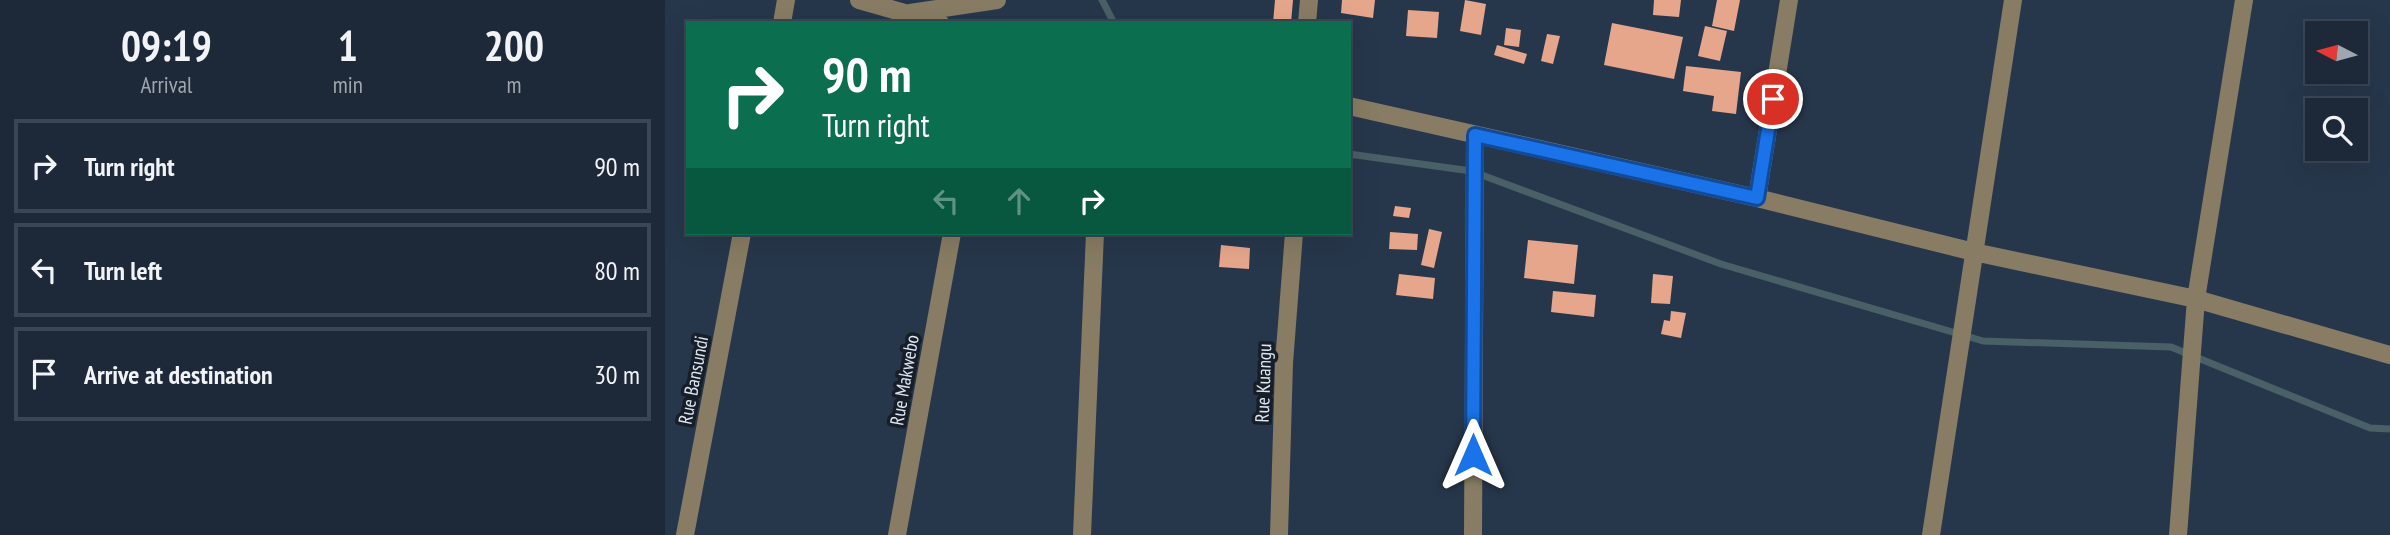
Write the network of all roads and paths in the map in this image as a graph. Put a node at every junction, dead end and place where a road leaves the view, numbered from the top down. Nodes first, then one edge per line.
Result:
1 (786, 0) edge
2 (859, 0) edge
3 (997, 0) edge
4 (1308, 0) edge
5 (1789, 0) edge
6 (2013, 0) edge
7 (2244, 0) edge
8 (911, 13) junction
9 (782, 21) edge
10 (934, 21) edge
11 (1307, 21) edge
12 (1351, 106) edge
13 (1475, 135) junction
14 (1757, 198) junction
15 (742, 235) edge
16 (952, 235) edge
17 (1095, 235) edge
18 (1294, 235) edge
19 (1974, 252) junction
20 (2196, 299) junction
21 (2390, 355) edge
22 (685, 535) edge
23 (897, 535) edge
24 (1082, 535) edge
25 (1279, 535) edge
26 (1473, 535) edge
27 (1931, 535) edge
28 (2178, 535) edge

1 - 9 street
2 - 8 street
3 - 8 street
4 - 11 street
5 - 14 street
6 - 19 street
7 - 20 street
8 - 10 street
12 - 13 street
13 - 14 street
13 - 26 street
14 - 19 street
15 - 22 street, Rue Bansundi
16 - 23 street, Rue Makwebo
17 - 24 street
18 - 25 street, Rue Kuangu
19 - 20 street
19 - 27 street
20 - 21 street
20 - 28 street

